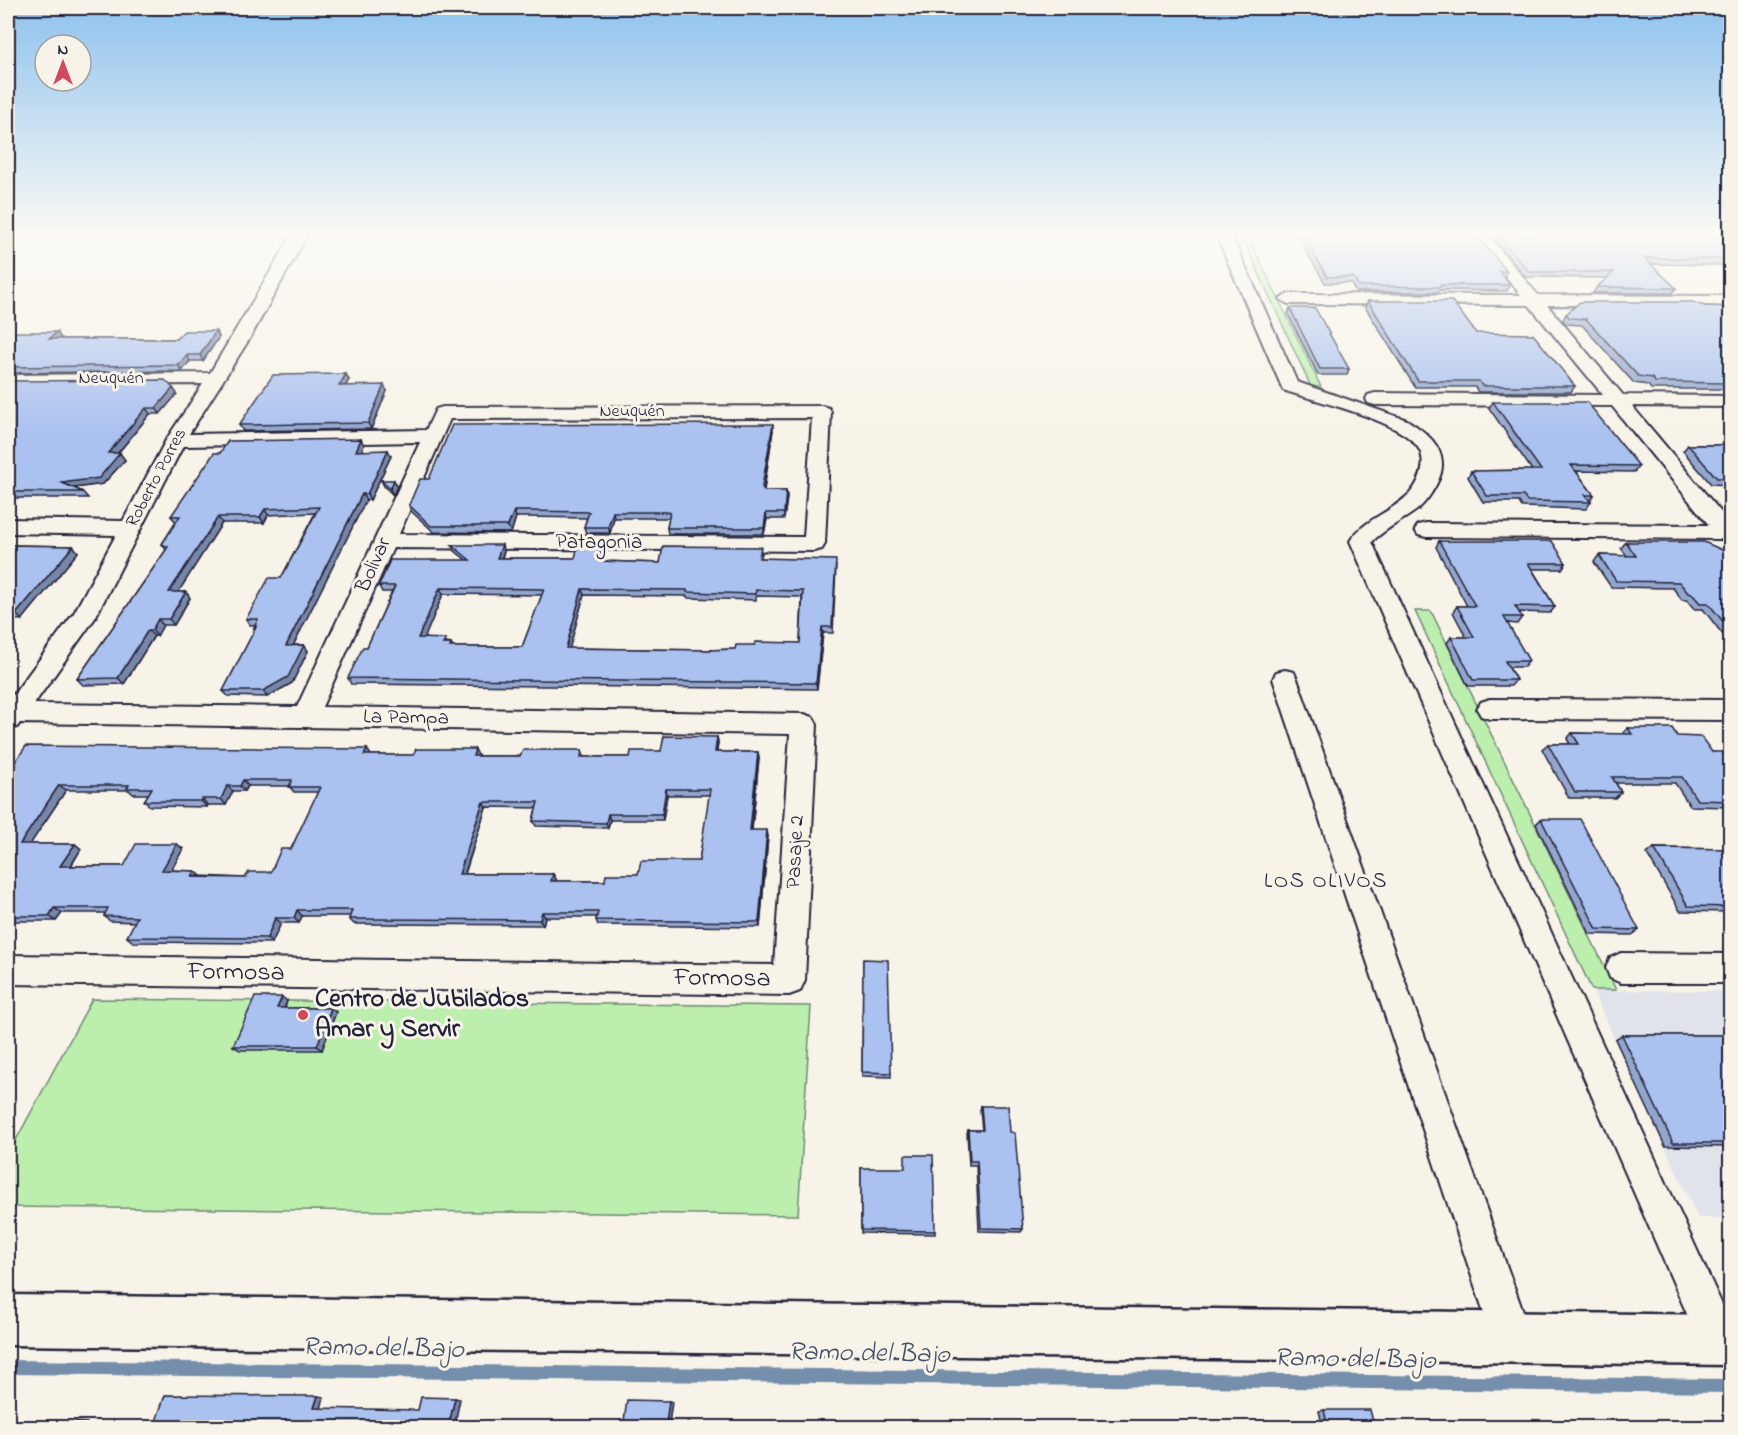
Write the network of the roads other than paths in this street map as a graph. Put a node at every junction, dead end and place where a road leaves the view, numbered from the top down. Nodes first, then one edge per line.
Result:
1 (263, 299) edge
2 (1251, 299) edge
3 (1288, 299) dead end
4 (1534, 300) junction
5 (1731, 301) edge
6 (215, 378) junction
7 (8, 380) edge
8 (1374, 399) dead end
9 (1617, 400) junction
10 (1731, 401) edge
11 (443, 413) joint
12 (432, 436) junction
13 (176, 440) junction
14 (8, 526) edge
15 (130, 528) junction
16 (1426, 530) dead end
17 (1729, 534) edge
18 (385, 541) junction
19 (814, 544) joint
20 (1285, 680) dead end
21 (1490, 709) dead end
22 (1731, 710) edge
23 (9, 715) edge
24 (305, 717) junction
25 (804, 724) joint
26 (1621, 968) dead end
27 (1731, 969) edge
28 (8, 970) edge
29 (789, 980) joint
30 (8, 1320) edge
31 (1512, 1337) junction
32 (1724, 1340) edge

1 - 6 street, Roberto Porres
2 - 32 street
3 - 4 street
4 - 5 street
4 - 9 street
6 - 7 street, Neuquén
6 - 13 street, Roberto Porres
8 - 9 street
9 - 10 street
9 - 17 street
11 - 12 street, Bolivar
11 - 19 street, Neuquén
12 - 13 street
12 - 18 street, Bolivar
13 - 15 street, Roberto Porres
14 - 15 street
15 - 23 street, Roberto Porres
16 - 17 street
18 - 19 street, Patagonia
18 - 24 street, Bolivar
20 - 31 street
21 - 22 street
23 - 24 street, La Pampa
24 - 25 street, La Pampa
25 - 29 street, Pasaje 2
26 - 27 street
28 - 29 street, Formosa
30 - 31 main road
31 - 32 main road

